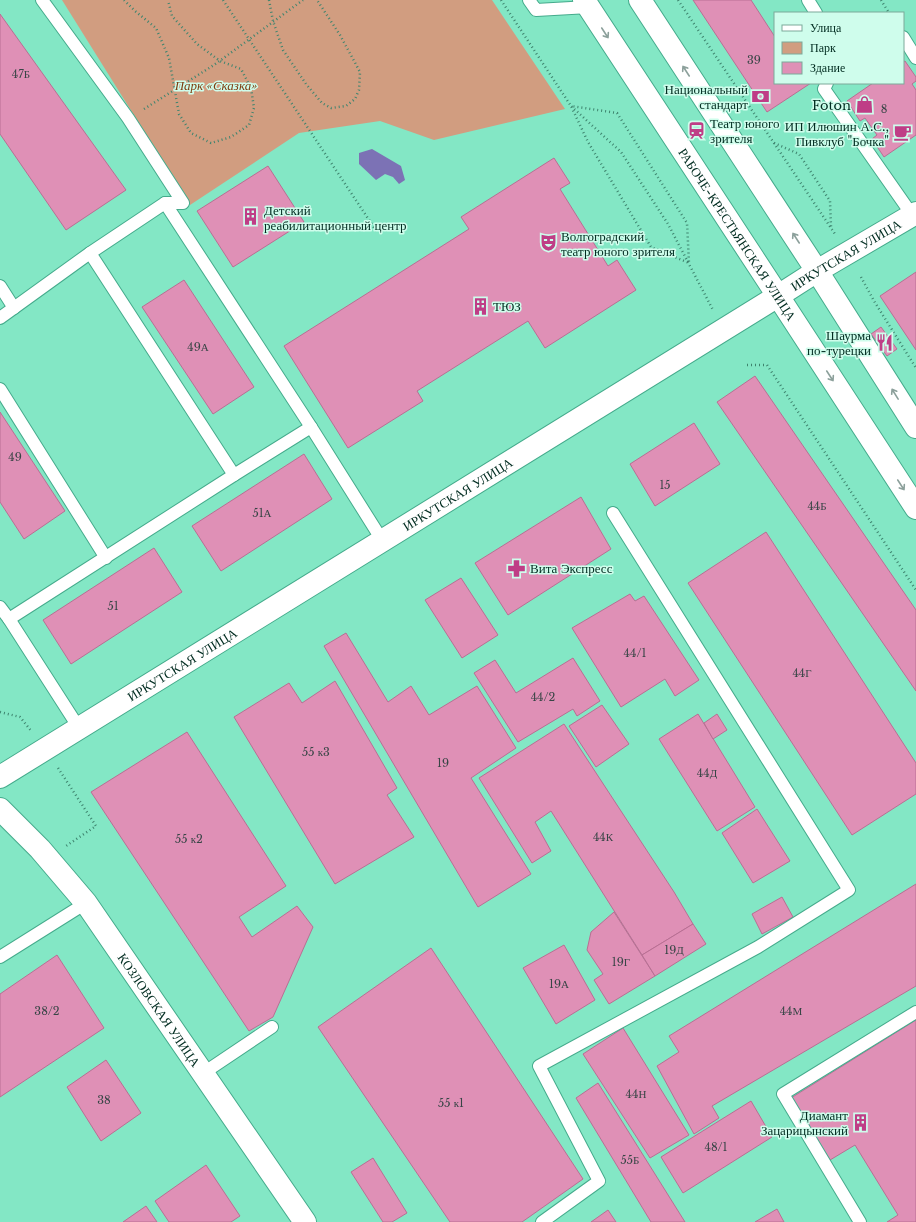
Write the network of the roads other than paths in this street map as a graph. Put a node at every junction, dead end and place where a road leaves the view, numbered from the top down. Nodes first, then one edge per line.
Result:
1 (42, 0) edge
2 (529, 0) edge
3 (640, 0) edge
4 (808, 0) edge
5 (586, 4) edge
6 (815, 12) edge
7 (904, 39) edge
8 (916, 58) edge
9 (826, 84) edge
10 (165, 203) junction
11 (915, 216) edge
12 (90, 253) junction
13 (817, 271) junction
14 (0, 286) edge
15 (778, 296) junction
16 (14, 308) junction
17 (0, 318) edge
18 (0, 389) edge
19 (311, 427) junction
20 (916, 427) edge
21 (234, 475) junction
22 (916, 508) edge
23 (613, 513) dead end
24 (382, 540) junction
25 (106, 558) junction
26 (0, 607) edge
27 (9, 620) junction
28 (79, 728) junction
29 (0, 777) edge
30 (0, 809) edge
31 (86, 903) junction
32 (0, 957) edge
33 (916, 1012) edge
34 (272, 1028) dead end
35 (202, 1074) junction
36 (305, 1222) edge
37 (542, 1222) edge
38 (860, 1222) edge

1 - 10 lane
2 - 5 lane
13 -> 3 street
4 - 6 lane
5 -> 15 street, РАБОЧЕ-КРЕСТЬЯНСКАЯ УЛИЦА
7 - 8 lane
9 - 11 lane
10 - 12 lane
10 - 19 lane
11 - 13 street, ИРКУТСКАЯ УЛИЦА
12 - 16 lane
12 - 21 lane
13 - 15 street, ИРКУТСКАЯ УЛИЦА
20 -> 13 street
14 - 16 lane
15 -> 22 street, РАБОЧЕ-КРЕСТЬЯНСКАЯ УЛИЦА
15 - 24 street, ИРКУТСКАЯ УЛИЦА
16 - 17 lane
18 - 25 lane
19 - 21 lane
19 - 24 lane
21 - 25 lane
23 - 37 lane
24 - 28 street, ИРКУТСКАЯ УЛИЦА
25 - 27 lane
26 - 27 lane
27 - 28 lane
28 - 29 street, ИРКУТСКАЯ УЛИЦА
30 - 31 street, КОЗЛОВСКАЯ УЛИЦА
31 - 32 lane
31 - 35 street, КОЗЛОВСКАЯ УЛИЦА
33 - 38 lane
34 - 35 lane
35 - 36 street, КОЗЛОВСКАЯ УЛИЦА

